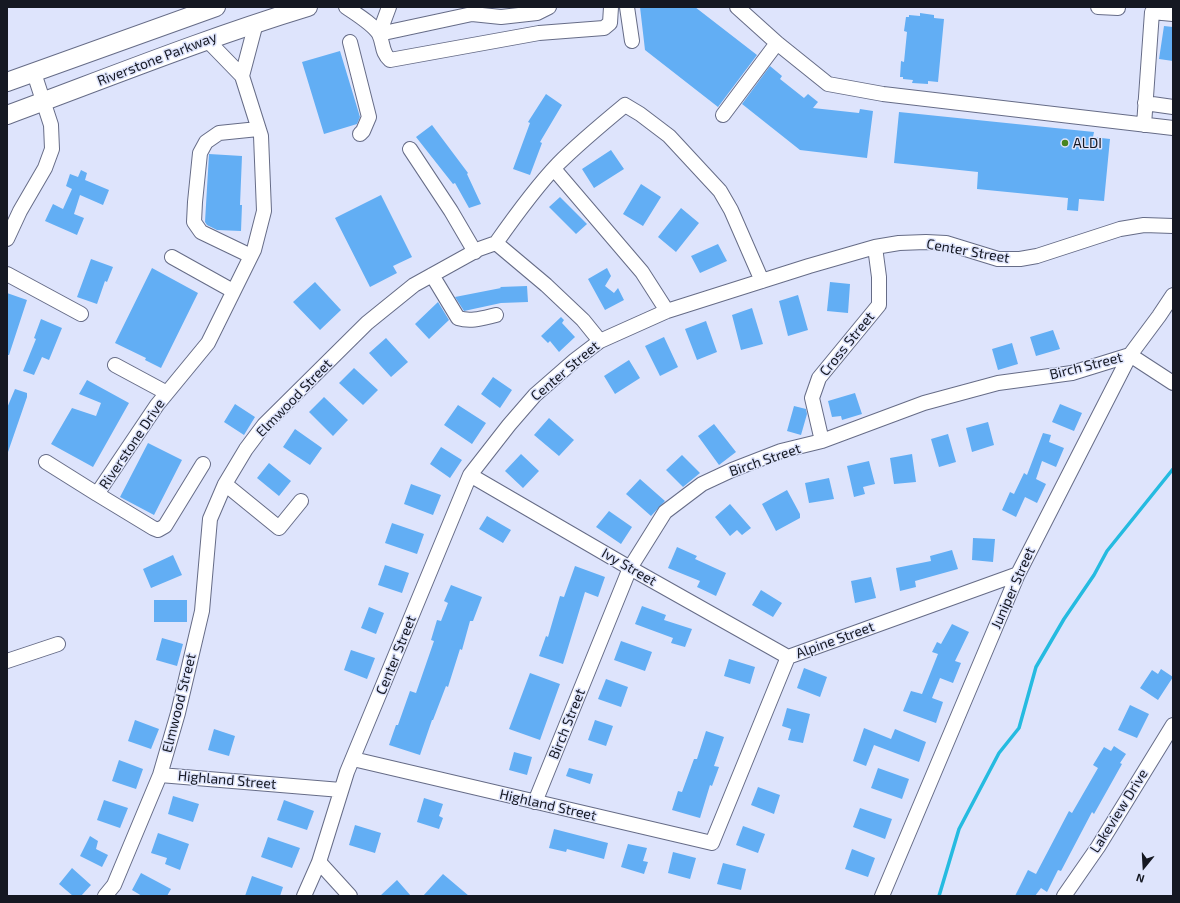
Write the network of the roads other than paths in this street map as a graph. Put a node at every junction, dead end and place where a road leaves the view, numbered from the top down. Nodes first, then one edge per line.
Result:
1 (216, 7) edge
2 (308, 7) edge
3 (346, 7) edge
4 (389, 7) edge
5 (549, 7) edge
6 (612, 7) edge
7 (627, 7) edge
8 (737, 7) edge
9 (1098, 7) edge
10 (1118, 8) dead end
11 (515, 11) edge
12 (1173, 14) edge
13 (256, 23) junction
14 (378, 34) junction
15 (207, 40) junction
16 (632, 41) dead end
17 (350, 42) dead end
18 (777, 43) junction
19 (34, 73) junction
20 (242, 76) junction
21 (7, 82) edge
22 (43, 102) junction
23 (1145, 103) junction
24 (1173, 107) edge
25 (7, 115) edge
26 (723, 115) dead end
27 (1144, 125) junction
28 (1173, 128) edge
29 (258, 129) junction
30 (360, 134) dead end
31 (410, 149) dead end
32 (554, 169) junction
33 (1173, 226) edge
34 (7, 239) edge
35 (496, 244) junction
36 (875, 247) junction
37 (475, 252) junction
38 (251, 256) junction
39 (172, 257) dead end
40 (7, 274) edge
41 (432, 275) junction
42 (762, 281) junction
43 (233, 291) junction
44 (1173, 295) edge
45 (667, 311) junction
46 (81, 314) dead end
47 (496, 315) dead end
48 (600, 341) junction
49 (1130, 356) junction
50 (115, 365) dead end
51 (1173, 383) edge
52 (167, 393) junction
53 (822, 441) junction
54 (46, 462) dead end
55 (203, 464) dead end
56 (470, 475) junction
57 (225, 484) junction
58 (97, 494) junction
59 (301, 501) dead end
60 (630, 568) junction
61 (1018, 574) junction
62 (58, 644) dead end
63 (788, 657) junction
64 (7, 661) edge
65 (1173, 725) edge
66 (353, 760) junction
67 (160, 775) junction
68 (342, 790) junction
69 (535, 802) junction
70 (724, 813) joint
71 (319, 862) junction
72 (106, 896) edge
73 (304, 896) edge
74 (350, 896) edge
75 (882, 896) edge
76 (1064, 896) edge

1 - 19 main road, Riverstone Parkway
2 - 13 main road, Riverstone Parkway
3 - 14 street
4 - 14 street
5 - 11 street
6 - 14 street
7 - 16 street
8 - 18 street
9 - 10 street
11 - 14 street
12 - 23 street
13 - 15 main road, Riverstone Parkway
13 - 20 street
15 - 20 street, Riverstone Drive
15 - 22 main road, Riverstone Parkway
17 - 30 street
18 - 26 street
18 - 27 street
19 - 21 main road, Riverstone Parkway
19 - 22 street
20 - 29 street, Riverstone Drive
22 - 25 main road, Riverstone Parkway
22 - 34 street
23 - 24 street
23 - 27 street
27 - 28 street
29 - 38 street, Riverstone Drive
29 - 38 street
31 - 37 street
32 - 35 street
32 - 42 street
32 - 45 street
33 - 36 street, Center Street
35 - 37 street, Elmwood Street
35 - 48 street
36 - 42 street, Center Street
36 - 53 street, Cross Street
37 - 41 street, Elmwood Street
38 - 43 street, Riverstone Drive
39 - 43 street
40 - 46 street
41 - 47 street
41 - 57 street, Elmwood Street
42 - 45 street, Center Street
43 - 52 street, Riverstone Drive
44 - 49 street, Juniper Street
45 - 48 street, Center Street
48 - 56 street, Center Street
49 - 51 street, Birch Street
49 - 53 street, Birch Street
49 - 61 street, Juniper Street
50 - 52 street, Riverstone Drive
52 - 58 street, Riverstone Drive
53 - 60 street, Birch Street
54 - 58 street, Riverstone Drive
55 - 58 street, Riverstone Drive
56 - 60 street, Ivy Street
56 - 66 street, Center Street
57 - 59 street
57 - 67 street, Elmwood Street
60 - 63 street, Ivy Street
60 - 69 street, Birch Street
61 - 63 street, Alpine Street
61 - 75 street, Juniper Street
62 - 64 street
63 - 70 street, Alpine Street
65 - 76 street, Lakeview Drive
66 - 68 street, Center Street
66 - 69 street, Highland Street
67 - 68 street, Highland Street
67 - 72 street, Elmwood Street
68 - 71 street, Center Street
69 - 70 street, Highland Street
71 - 73 street, Center Street
71 - 74 street

